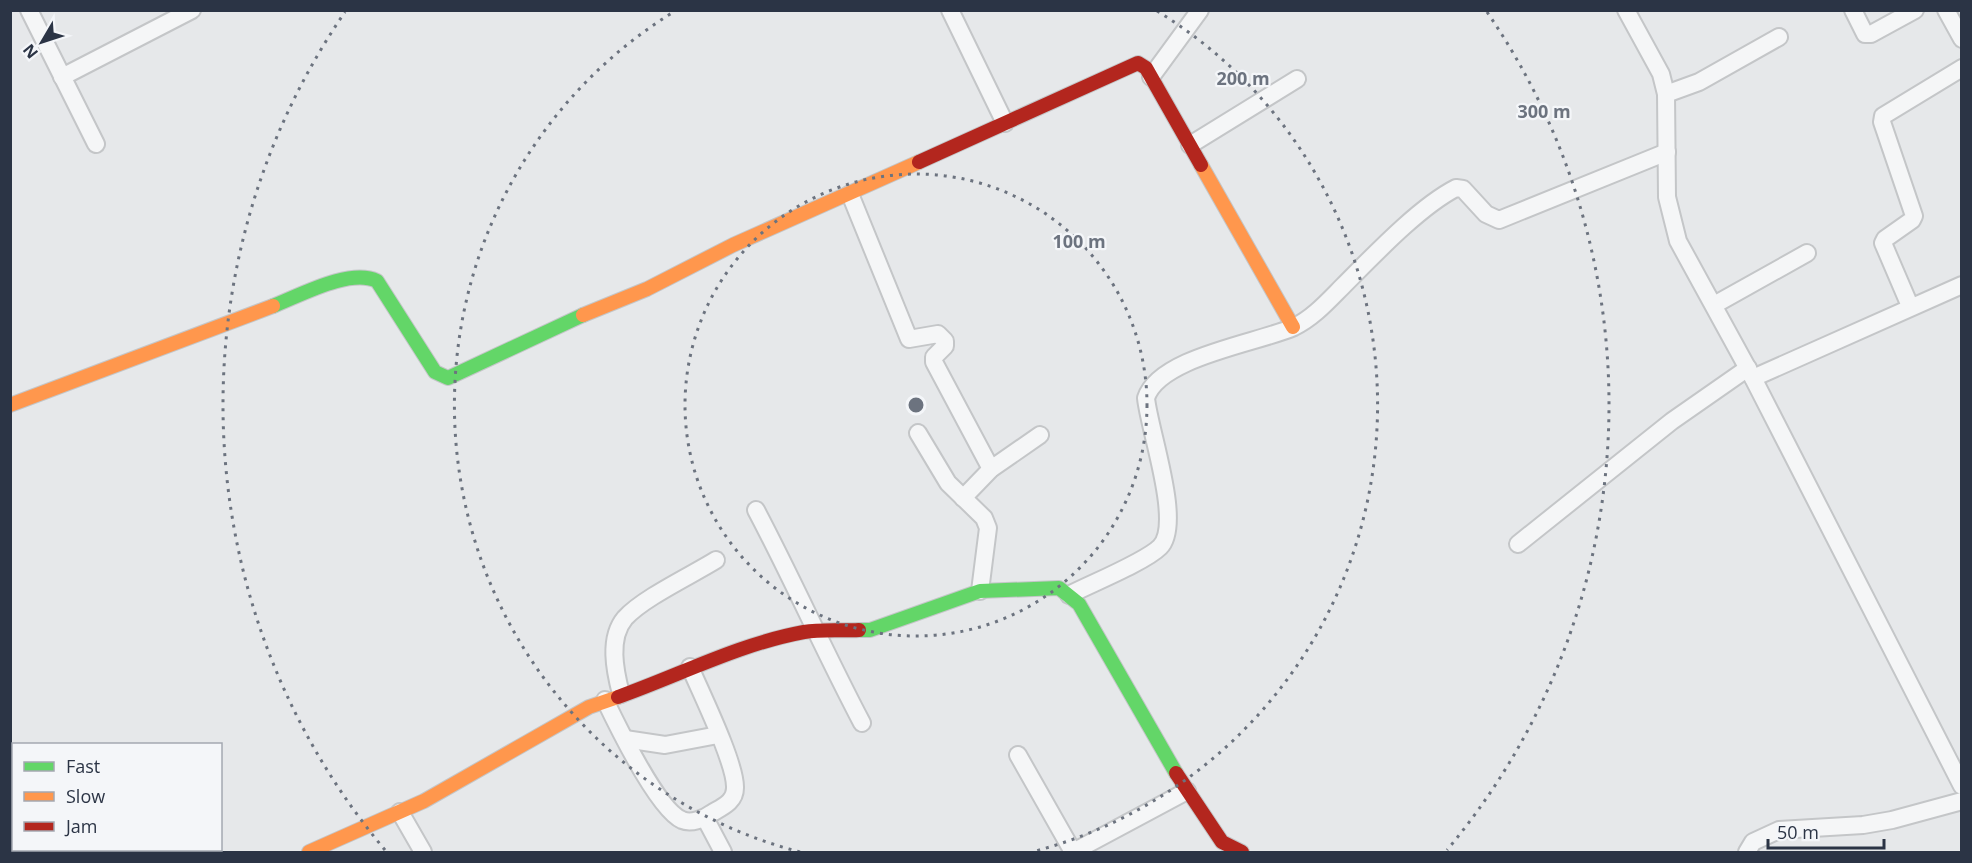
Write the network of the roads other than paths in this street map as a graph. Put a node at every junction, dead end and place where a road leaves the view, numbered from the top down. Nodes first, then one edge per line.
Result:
1 (29, 10) edge
2 (192, 10) edge
3 (950, 10) edge
4 (1200, 10) edge
5 (1626, 10) edge
6 (1853, 10) edge
7 (1915, 10) edge
8 (1946, 10) edge
9 (1779, 37) dead end
10 (1962, 39) edge
11 (1962, 68) edge
12 (62, 77) junction
13 (1151, 77) junction
14 (1297, 79) dead end
15 (1666, 94) junction
16 (1005, 123) junction
17 (96, 144) dead end
18 (1190, 145) junction
19 (1667, 152) junction
20 (850, 194) junction
21 (1806, 253) dead end
22 (1962, 285) edge
23 (1713, 305) junction
24 (1910, 306) junction
25 (1293, 327) junction
26 (1751, 373) junction
27 (10, 405) edge
28 (918, 434) dead end
29 (1040, 435) dead end
30 (991, 469) junction
31 (963, 498) junction
32 (756, 510) dead end
33 (1518, 544) dead end
34 (716, 560) dead end
35 (980, 591) junction
36 (1069, 595) junction
37 (816, 632) junction
38 (690, 667) junction
39 (613, 697) junction
40 (862, 723) dead end
41 (718, 735) junction
42 (625, 739) junction
43 (1018, 755) dead end
44 (1962, 786) edge
45 (1187, 791) junction
46 (1962, 801) edge
47 (400, 812) junction
48 (705, 818) junction
49 (1749, 851) edge
50 (309, 852) edge
51 (423, 852) edge
52 (723, 852) edge
53 (1073, 852) edge
54 (1242, 852) edge

1 - 12 street
2 - 12 street
3 - 16 street
4 - 13 street
5 - 15 street
6 - 7 street
8 - 10 street
9 - 15 street
11 - 24 street
12 - 17 street
13 - 16 street
13 - 18 street
14 - 18 street
15 - 19 street
16 - 20 street
18 - 25 street
19 - 23 street
19 - 25 street
20 - 27 street
20 - 30 street
21 - 23 street
22 - 24 street
23 - 26 street
24 - 26 street
25 - 36 street
26 - 33 street
26 - 44 street
28 - 31 street
29 - 30 street
30 - 31 street
31 - 35 street
32 - 37 street
34 - 39 street
35 - 36 street
35 - 37 street
36 - 45 street
37 - 38 street
37 - 40 street
38 - 39 street
38 - 41 street
39 - 42 street
39 - 47 street
41 - 42 street
41 - 48 street
42 - 48 street
43 - 53 street
45 - 53 street
45 - 54 street
46 - 49 street
47 - 50 street
47 - 51 street
48 - 52 street

